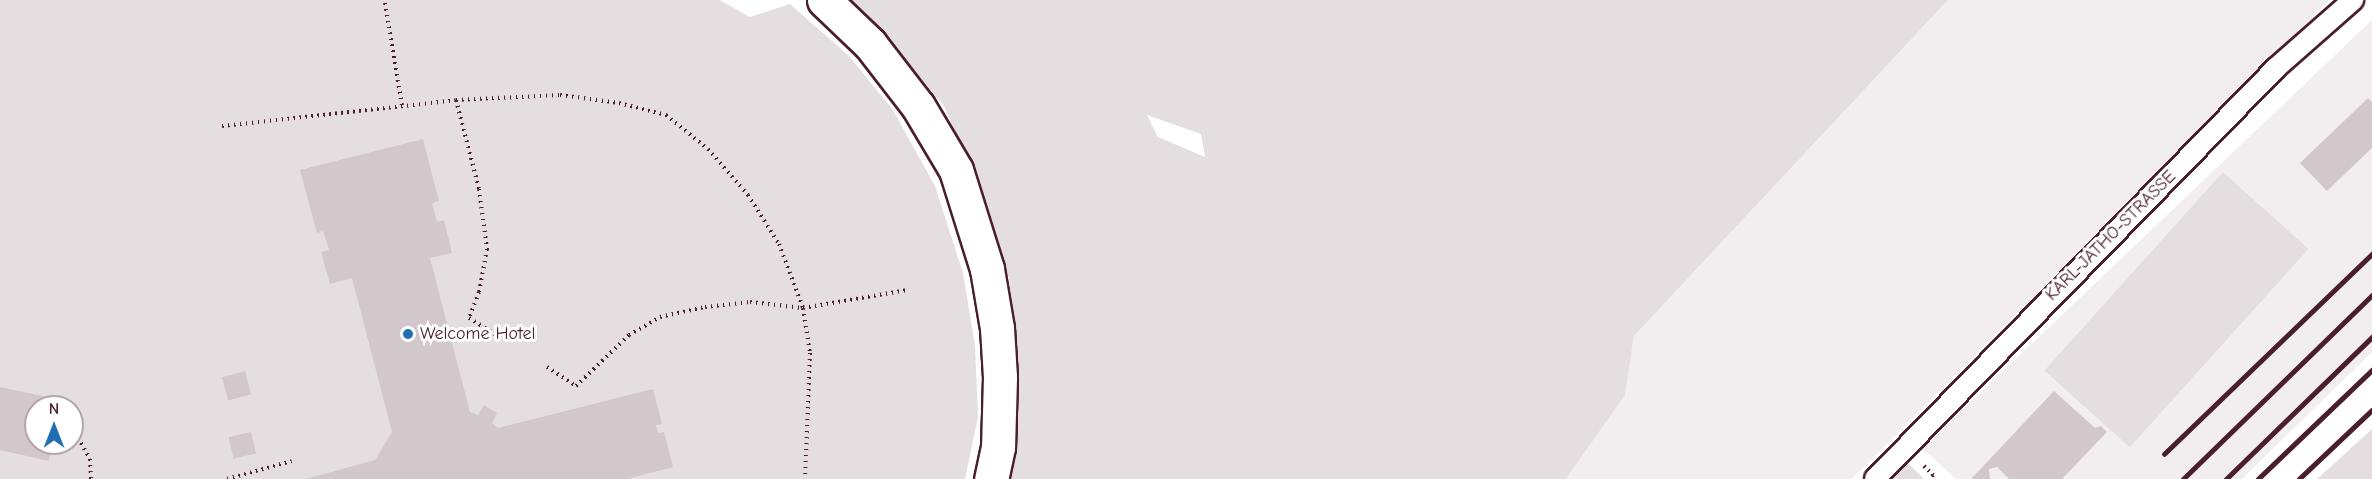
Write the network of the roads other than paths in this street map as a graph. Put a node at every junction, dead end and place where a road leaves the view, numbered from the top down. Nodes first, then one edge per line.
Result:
1 (824, 0) edge
2 (2353, 0) edge
3 (991, 479) edge
4 (1875, 479) edge

1 - 3 street
2 - 4 lane, KARL-JATHO-STRASSE

